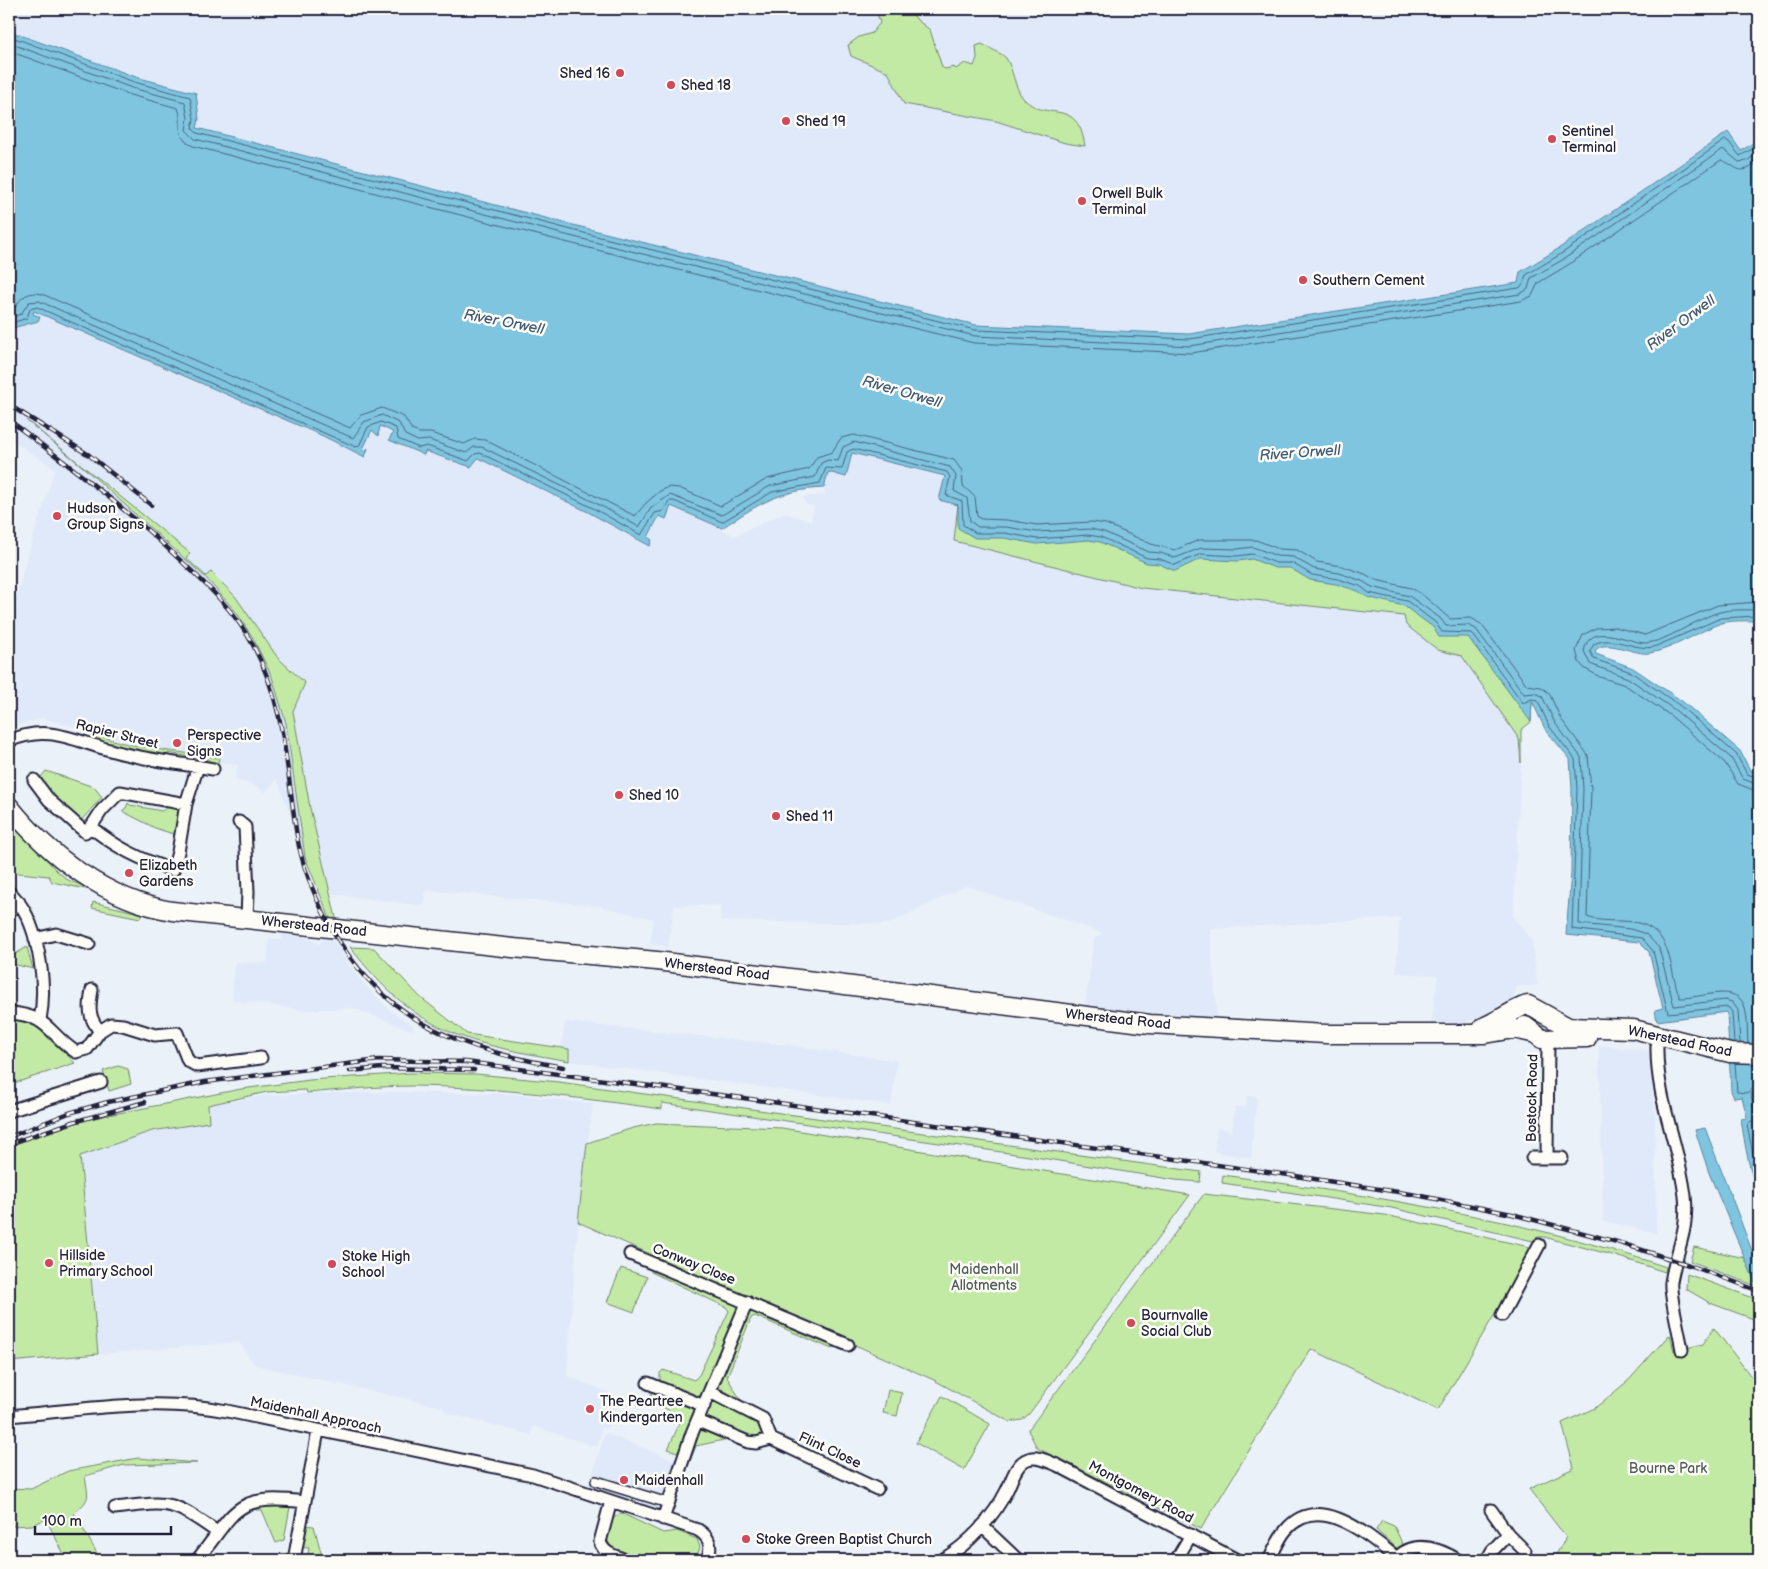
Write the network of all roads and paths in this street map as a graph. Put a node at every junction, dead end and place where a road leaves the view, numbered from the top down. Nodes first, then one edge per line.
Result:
1 (11, 739) edge
2 (198, 766) junction
3 (212, 769) dead end
4 (34, 780) dead end
5 (186, 804) junction
6 (9, 806) edge
7 (239, 822) dead end
8 (91, 827) junction
9 (9, 892) edge
10 (19, 902) junction
11 (9, 912) edge
12 (247, 918) junction
13 (35, 939) junction
14 (89, 944) dead end
15 (92, 990) dead end
16 (1519, 1007) junction
17 (9, 1013) edge
18 (40, 1020) junction
19 (100, 1031) junction
20 (1459, 1034) junction
21 (1540, 1036) junction
22 (1658, 1046) junction
23 (1759, 1054) edge
24 (261, 1058) dead end
25 (1730, 1059) junction
26 (1759, 1065) edge
27 (102, 1082) dead end
28 (9, 1111) edge
29 (1532, 1158) dead end
30 (1547, 1158) junction
31 (1562, 1158) dead end
32 (1539, 1245) dead end
33 (630, 1254) dead end
34 (747, 1302) junction
35 (1502, 1315) dead end
36 (848, 1345) dead end
37 (1682, 1350) dead end
38 (648, 1383) dead end
39 (710, 1392) junction
40 (704, 1406) junction
41 (9, 1416) edge
42 (698, 1420) junction
43 (318, 1430) junction
44 (771, 1439) junction
45 (596, 1481) dead end
46 (877, 1488) dead end
47 (611, 1501) junction
48 (304, 1502) junction
49 (668, 1503) junction
50 (116, 1508) dead end
51 (1492, 1510) dead end
52 (663, 1519) junction
53 (982, 1526) junction
54 (217, 1532) junction
55 (1508, 1534) junction
56 (1191, 1535) junction
57 (1525, 1551) dead end
58 (1396, 1559) edge
59 (197, 1560) edge
60 (294, 1560) edge
61 (626, 1560) edge
62 (708, 1560) edge
63 (942, 1560) edge
64 (1018, 1560) edge
65 (1176, 1560) edge
66 (1237, 1560) edge
67 (1269, 1560) edge
68 (1458, 1560) edge
69 (1487, 1560) edge

1 - 2 street, Rapier Street
2 - 3 street, Rapier Street
2 - 5 street
4 - 8 street
5 - 8 street
5 - 8 street
6 - 12 main road, Wherstead Road
7 - 12 street
9 - 10 street
10 - 11 street
10 - 13 street
12 - 20 main road, Wherstead Road
13 - 14 street
13 - 18 street
15 - 19 street
16 - 20 main road, Wherstead Road
16 - 21 main road
16 - 25 main road, Wherstead Road
17 - 18 street
18 - 19 street
19 - 24 street
20 - 21 main road, Wherstead Road
21 - 22 main road, Wherstead Road
21 - 30 street, Bostock Road
22 - 25 main road, Wherstead Road
22 - 37 street
23 - 25 main road, Wherstead Road
25 - 26 main road, Wherstead Road
27 - 28 street
29 - 30 street, Bostock Road
30 - 31 street, Bostock Road
32 - 35 street
33 - 34 street, Conway Close
34 - 36 street, Conway Close
34 - 39 street, Conway Close
38 - 40 street
39 - 40 street, Conway Close
39 - 44 street
40 - 42 street, Conway Close
41 - 43 street, Maidenhall Approach
42 - 44 street
42 - 49 street, Conway Close
43 - 47 street, Maidenhall Approach
43 - 48 street
44 - 46 street, Flint Close
45 - 49 street
47 - 52 street, Maidenhall Approach
47 - 61 street
48 - 54 street
48 - 60 street
49 - 52 street, Conway Close
50 - 54 street
51 - 55 street
52 - 62 street, Maidenhall Approach
53 - 56 street, Montgomery Road
53 - 63 street
53 - 64 street
54 - 59 street
55 - 57 street
55 - 69 street
56 - 65 street
56 - 66 street, Montgomery Road
58 - 67 street
58 - 68 street

